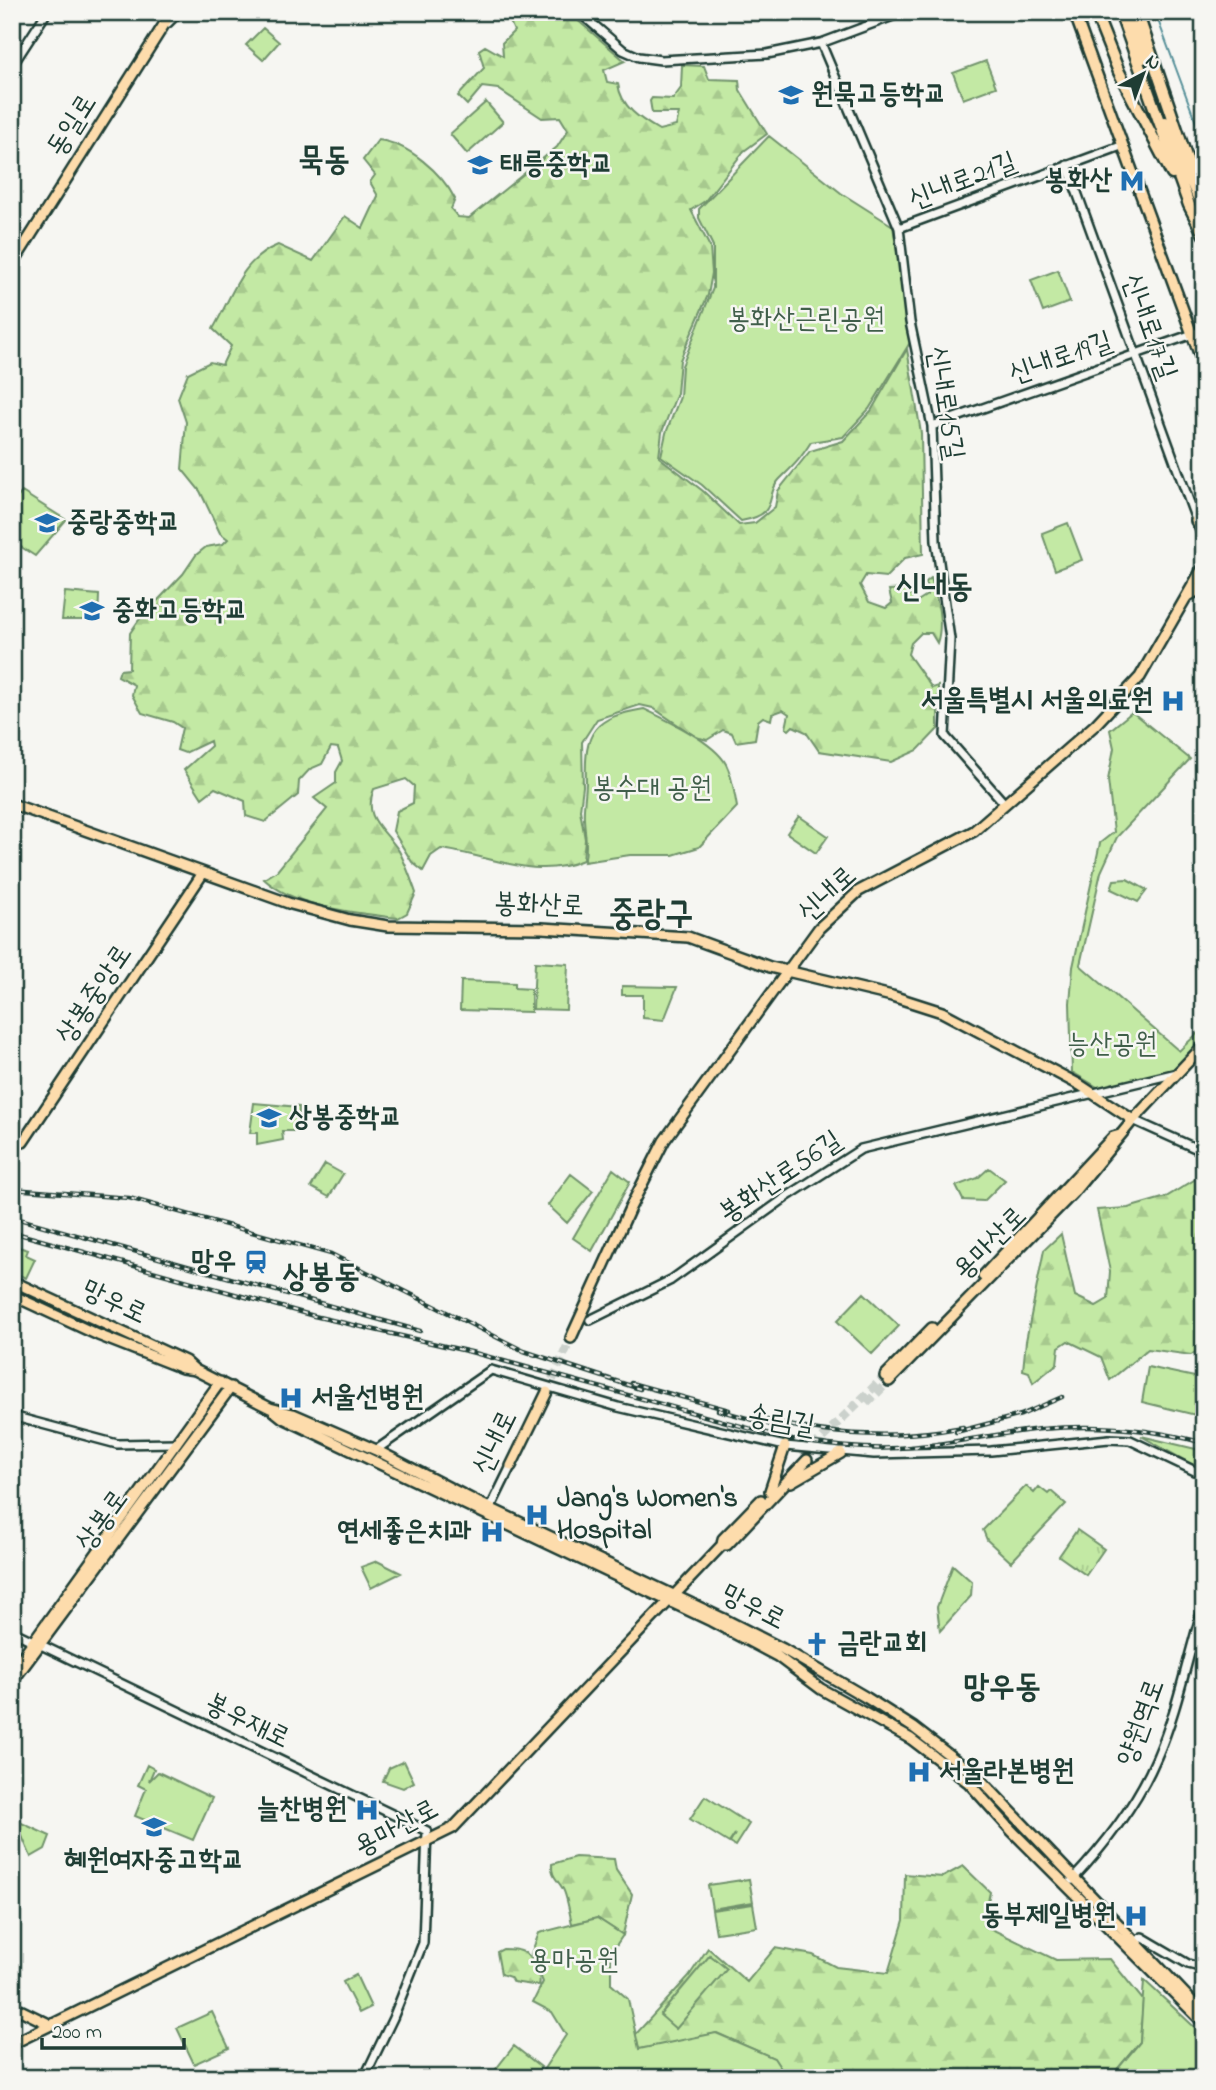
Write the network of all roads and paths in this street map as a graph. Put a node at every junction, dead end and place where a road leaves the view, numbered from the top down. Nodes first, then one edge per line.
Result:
1 (47, 12) edge
2 (172, 12) edge
3 (179, 12) edge
4 (579, 12) edge
5 (904, 12) edge
6 (1073, 12) edge
7 (1095, 12) edge
8 (1120, 12) edge
9 (1127, 12) edge
10 (1137, 12) edge
11 (1130, 30) junction
12 (158, 34) junction
13 (821, 43) junction
14 (12, 66) edge
15 (1121, 146) junction
16 (1067, 166) junction
17 (1189, 205) junction
18 (1204, 211) edge
19 (898, 229) junction
20 (1204, 235) edge
21 (12, 265) edge
22 (1204, 330) edge
23 (1193, 334) junction
24 (1137, 354) junction
25 (1204, 367) edge
26 (932, 426) junction
27 (1196, 521) junction
28 (1204, 532) edge
29 (1204, 542) edge
30 (1204, 566) edge
31 (1204, 587) edge
32 (1186, 597) junction
33 (12, 804) edge
34 (1005, 804) junction
35 (203, 873) junction
36 (789, 972) junction
37 (1204, 1045) edge
38 (1177, 1073) junction
39 (1095, 1093) junction
40 (1133, 1120) junction
41 (23, 1142) tunnel mouth
42 (1204, 1152) edge
43 (12, 1281) edge
44 (12, 1295) edge
45 (590, 1320) dead end
46 (571, 1338) tunnel mouth
47 (195, 1370) junction
48 (887, 1379) tunnel mouth
49 (220, 1382) junction
50 (231, 1387) junction
51 (547, 1392) tunnel mouth
52 (270, 1408) junction
53 (12, 1416) edge
54 (188, 1442) junction
55 (177, 1443) junction
56 (785, 1446) junction
57 (376, 1450) junction
58 (841, 1453) junction
59 (805, 1458) tunnel mouth
60 (511, 1465) joint
61 (1204, 1472) edge
62 (774, 1491) junction
63 (489, 1511) junction
64 (669, 1598) junction
65 (1204, 1604) edge
66 (12, 1631) edge
67 (37, 1644) junction
68 (790, 1653) junction
69 (780, 1661) junction
70 (12, 1671) edge
71 (12, 1682) edge
72 (979, 1778) junction
73 (972, 1786) junction
74 (428, 1842) junction
75 (1070, 1882) junction
76 (1131, 1945) junction
77 (1204, 1970) edge
78 (12, 2006) edge
79 (1204, 2014) edge
80 (1204, 2023) edge
81 (51, 2025) junction
82 (12, 2044) edge
83 (364, 2078) edge

1 - 14 street
2 - 12 main road, 동일로
3 - 12 street
4 - 13 street
5 - 13 street
6 - 15 main road
7 - 17 highway
8 - 11 highway
9 - 11 highway
10 - 18 highway
11 - 17 highway
11 - 18 highway
12 - 21 main road, 동일로
13 - 19 street, 신내로15길
15 - 16 street, 신내로21길
15 - 23 main road
16 - 19 street, 신내로21길
16 - 24 street, 신내로17길
17 - 20 highway
19 - 26 street, 신내로15길
22 - 23 street, 신내로19길
23 - 24 street, 신내로19길
23 - 25 main road
24 - 26 street, 신내로19길
24 - 27 street, 신내로17길
26 - 34 street, 신내로15길
27 - 28 main road
27 - 29 street, 신내로17길
30 - 32 main road, 신내로
31 - 32 main road
32 - 34 main road, 신내로
33 - 35 main road, 봉화산로
34 - 36 main road, 신내로
35 - 36 main road, 봉화산로
35 - 41 main road, 상봉중앙로
36 - 39 main road, 봉화산로
36 - 46 main road, 신내로
37 - 38 main road, 용마산로
38 - 39 street, 봉화산로56길
38 - 40 main road, 용마산로
39 - 40 main road, 봉화산로
39 - 45 street, 봉화산로56길
40 - 42 street, 봉화산로
40 - 48 main road, 용마산로
43 - 47 main road, 망우로
44 - 47 main road, 망우로
47 - 49 main road, 망우로
49 - 50 main road, 망우로
49 - 55 main road, 상봉로
50 - 52 main road, 망우로
50 - 54 main road, 상봉로
51 - 60 main road, 신내로
52 - 57 main road, 망우로
52 - 63 main road, 망우로
53 - 55 street
54 - 55 main road
54 - 67 main road, 상봉로
55 - 67 main road, 상봉로
56 - 57 street, 송림길
56 - 58 street, 송림길
56 - 62 main road
57 - 63 main road, 망우로
58 - 61 street, 송림길
58 - 62 main road
59 - 62 main road, 용마산로
60 - 63 street, 신내로
62 - 64 main road, 용마산로
63 - 64 main road, 망우로
63 - 64 main road, 망우로
64 - 68 main road, 망우로
64 - 69 main road, 망우로
64 - 74 main road, 용마산로
65 - 75 street, 양원역로
66 - 67 street, 봉우재로
67 - 70 main road, 상봉로
67 - 71 main road, 상봉로
67 - 74 street, 봉우재로
68 - 69 main road
68 - 72 main road, 망우로
69 - 73 main road, 망우로
72 - 73 main road
72 - 75 main road, 망우로
73 - 75 main road, 망우로
74 - 81 main road, 용마산로
74 - 83 street
75 - 76 main road, 망우로
76 - 77 street
76 - 79 main road, 망우로
76 - 80 main road, 망우로
78 - 81 main road
81 - 82 main road, 용마산로

